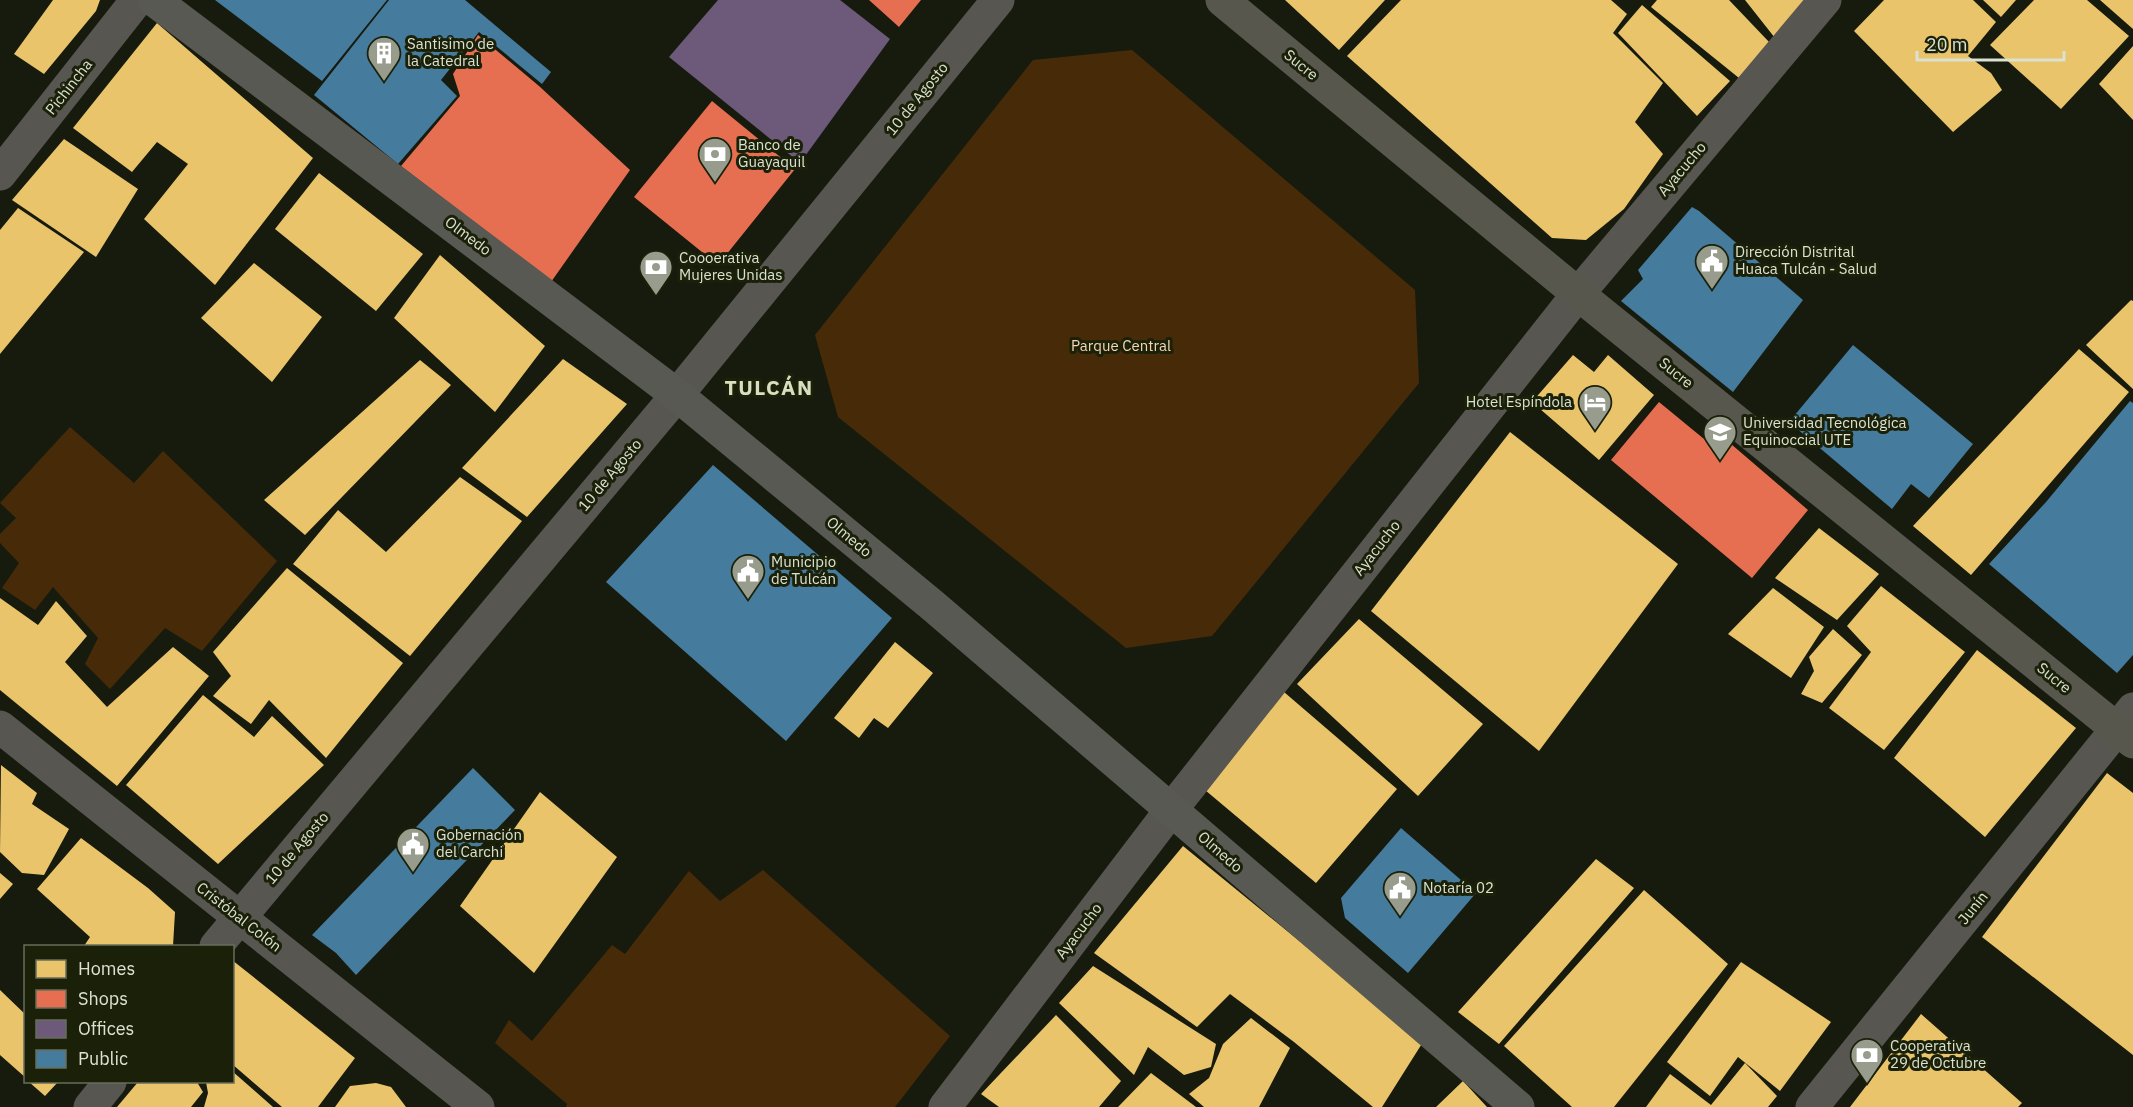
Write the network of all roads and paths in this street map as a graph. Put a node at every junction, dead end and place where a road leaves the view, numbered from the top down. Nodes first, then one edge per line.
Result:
1 (137, 0) edge
2 (154, 0) edge
3 (998, 0) edge
4 (1222, 0) edge
5 (1825, 0) edge
6 (0, 174) edge
7 (1578, 294) junction
8 (677, 395) junction
9 (0, 727) edge
10 (2128, 727) edge
11 (1171, 810) junction
12 (239, 917) junction
13 (217, 945) edge
14 (109, 1083) edge
15 (90, 1107) edge
16 (478, 1107) edge
17 (945, 1107) edge
18 (1518, 1107) edge
19 (1812, 1107) edge

1 - 6 street, Pichincha
2 - 8 street, Olmedo
3 - 8 street, 10 de Agosto
4 - 7 main road, Sucre
5 - 7 street, Ayacucho
7 - 10 main road, Sucre
7 - 11 street, Ayacucho
8 - 11 street, Olmedo
8 - 12 street, 10 de Agosto
9 - 12 street, Cristóbal Colón
10 - 19 street, Junín
11 - 17 street, Ayacucho
11 - 18 street, Olmedo
12 - 13 street, 10 de Agosto
12 - 16 street, Cristóbal Colón
14 - 15 street

